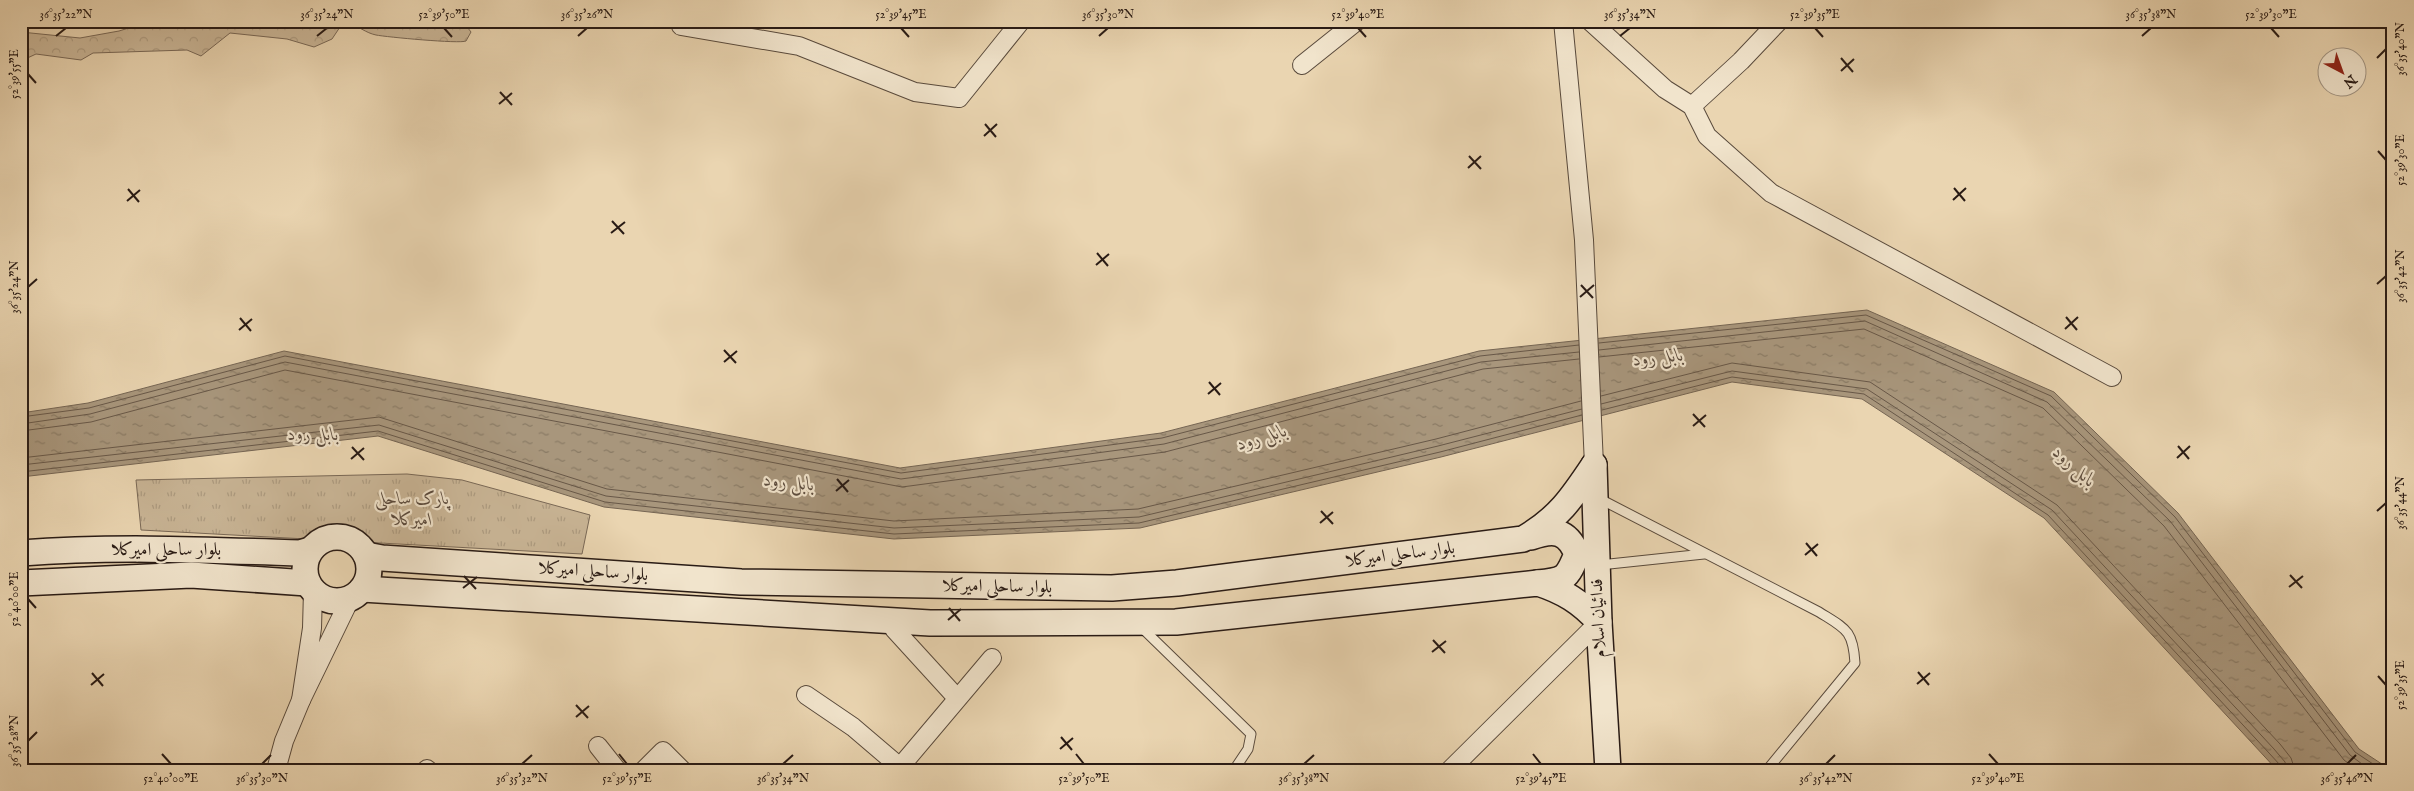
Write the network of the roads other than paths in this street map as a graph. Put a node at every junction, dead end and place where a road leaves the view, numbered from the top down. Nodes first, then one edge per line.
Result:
1 (682, 21) edge
2 (1021, 21) edge
3 (1357, 21) edge
4 (1563, 21) edge
5 (1590, 21) edge
6 (1779, 21) edge
7 (1302, 65) dead end
8 (1692, 106) junction
9 (2112, 377) dead end
10 (1594, 465) junction
11 (1594, 496) junction
12 (1523, 539) junction
13 (310, 550) junction
14 (21, 553) edge
15 (1704, 554) junction
16 (366, 555) junction
17 (1597, 565) junction
18 (1538, 583) junction
19 (21, 584) edge
20 (310, 587) junction
21 (357, 593) junction
22 (1136, 622) junction
23 (1599, 622) junction
24 (894, 629) dead end
25 (992, 658) dead end
26 (806, 695) dead end
27 (957, 698) junction
28 (301, 700) junction
29 (598, 746) dead end
30 (901, 768) edge
31 (276, 770) edge
32 (617, 770) edge
33 (644, 770) edge
34 (682, 770) edge
35 (1234, 770) edge
36 (1450, 770) edge
37 (1608, 770) edge
38 (1767, 770) edge

1 - 2 street
3 - 7 street
4 - 10 street
5 - 8 street
6 - 8 street
8 - 9 street
10 - 11 main road, فدائیان اسلام
10 - 12 main road, بلوار ساحلی امیرکلا
11 - 15 lane
11 - 17 main road, فدائیان اسلام
12 - 16 main road, بلوار ساحلی امیرکلا
12 - 18 main road
13 - 14 main road, بلوار ساحلی امیرکلا
13 - 16 main road
13 - 20 main road
15 - 17 lane
15 - 38 lane
16 - 21 main road
17 - 23 main road, فدائیان اسلام
18 - 22 main road, بلوار ساحلی امیرکلا
18 - 23 main road, بلوار ساحلی امیرکلا
19 - 20 main road, بلوار ساحلی امیرکلا
20 - 21 main road
20 - 28 street
21 - 22 main road, بلوار ساحلی امیرکلا
21 - 28 street
22 - 35 lane
23 - 36 street
23 - 37 main road, فدائیان اسلام
24 - 27 street
25 - 27 street
26 - 30 street
27 - 30 street
28 - 31 street
29 - 32 street
33 - 34 street

